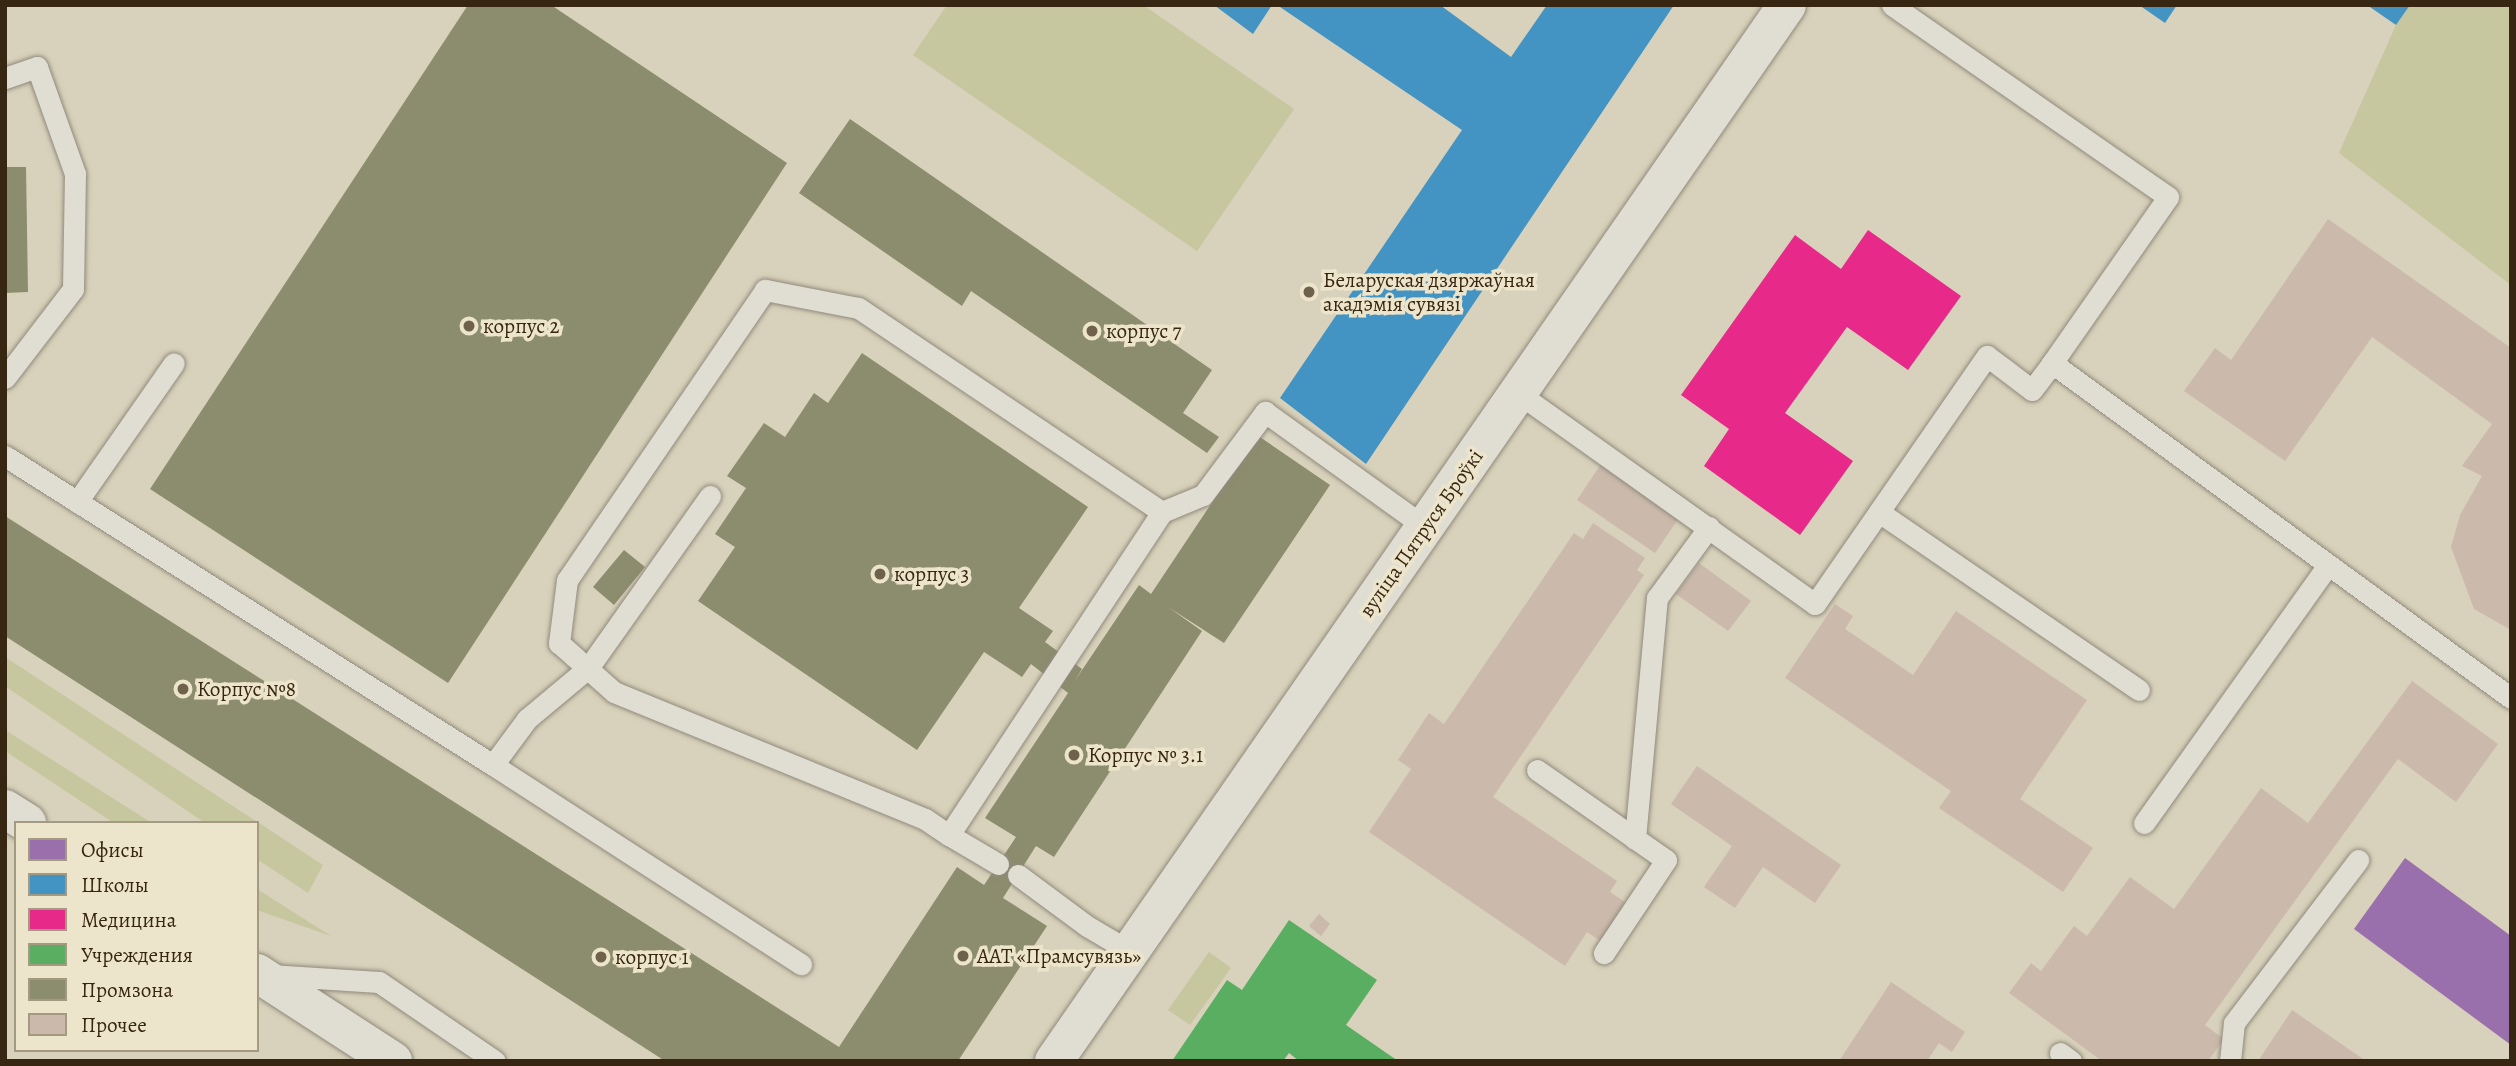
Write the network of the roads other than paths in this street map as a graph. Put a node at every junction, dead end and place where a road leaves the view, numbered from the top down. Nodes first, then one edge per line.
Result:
1 (1787, 5) edge
2 (1892, 5) edge
3 (5, 78) edge
4 (174, 363) dead end
5 (2052, 363) junction
6 (5, 378) edge
7 (1518, 393) junction
8 (5, 456) edge
9 (710, 496) dead end
10 (77, 502) junction
11 (1162, 512) junction
12 (1879, 512) junction
13 (1425, 527) junction
14 (1709, 527) junction
15 (2328, 565) junction
16 (588, 668) junction
17 (2139, 690) dead end
18 (2511, 698) edge
19 (493, 765) junction
20 (1537, 770) dead end
21 (5, 809) edge
22 (24, 821) edge
23 (2144, 823) dead end
24 (949, 835) junction
25 (1635, 839) junction
26 (2358, 859) dead end
27 (998, 864) dead end
28 (1018, 875) dead end
29 (1131, 952) junction
30 (1604, 953) dead end
31 (801, 964) dead end
32 (259, 973) edge
33 (259, 974) edge
34 (393, 1061) edge
35 (495, 1061) edge
36 (1054, 1061) edge
37 (2230, 1061) edge

1 - 7 street, вуліца Пятруся Броўкі
2 - 5 lane
3 - 6 lane
4 - 10 lane
5 - 12 lane
5 - 15 lane
7 - 13 street, вуліца Пятруся Броўкі
7 - 14 lane
8 - 10 lane
9 - 16 lane
10 - 19 lane
11 - 13 lane
11 - 16 lane
11 - 24 lane
12 - 14 lane
12 - 17 lane
13 - 29 street, вуліца Пятруся Броўкі
14 - 25 lane
15 - 18 lane
15 - 23 lane
16 - 19 lane
16 - 24 lane
19 - 31 lane
20 - 25 lane
21 - 22 street
24 - 27 lane
25 - 30 lane
26 - 37 lane
28 - 29 lane
29 - 36 street, вуліца Пятруся Броўкі
32 - 35 lane
33 - 34 street

